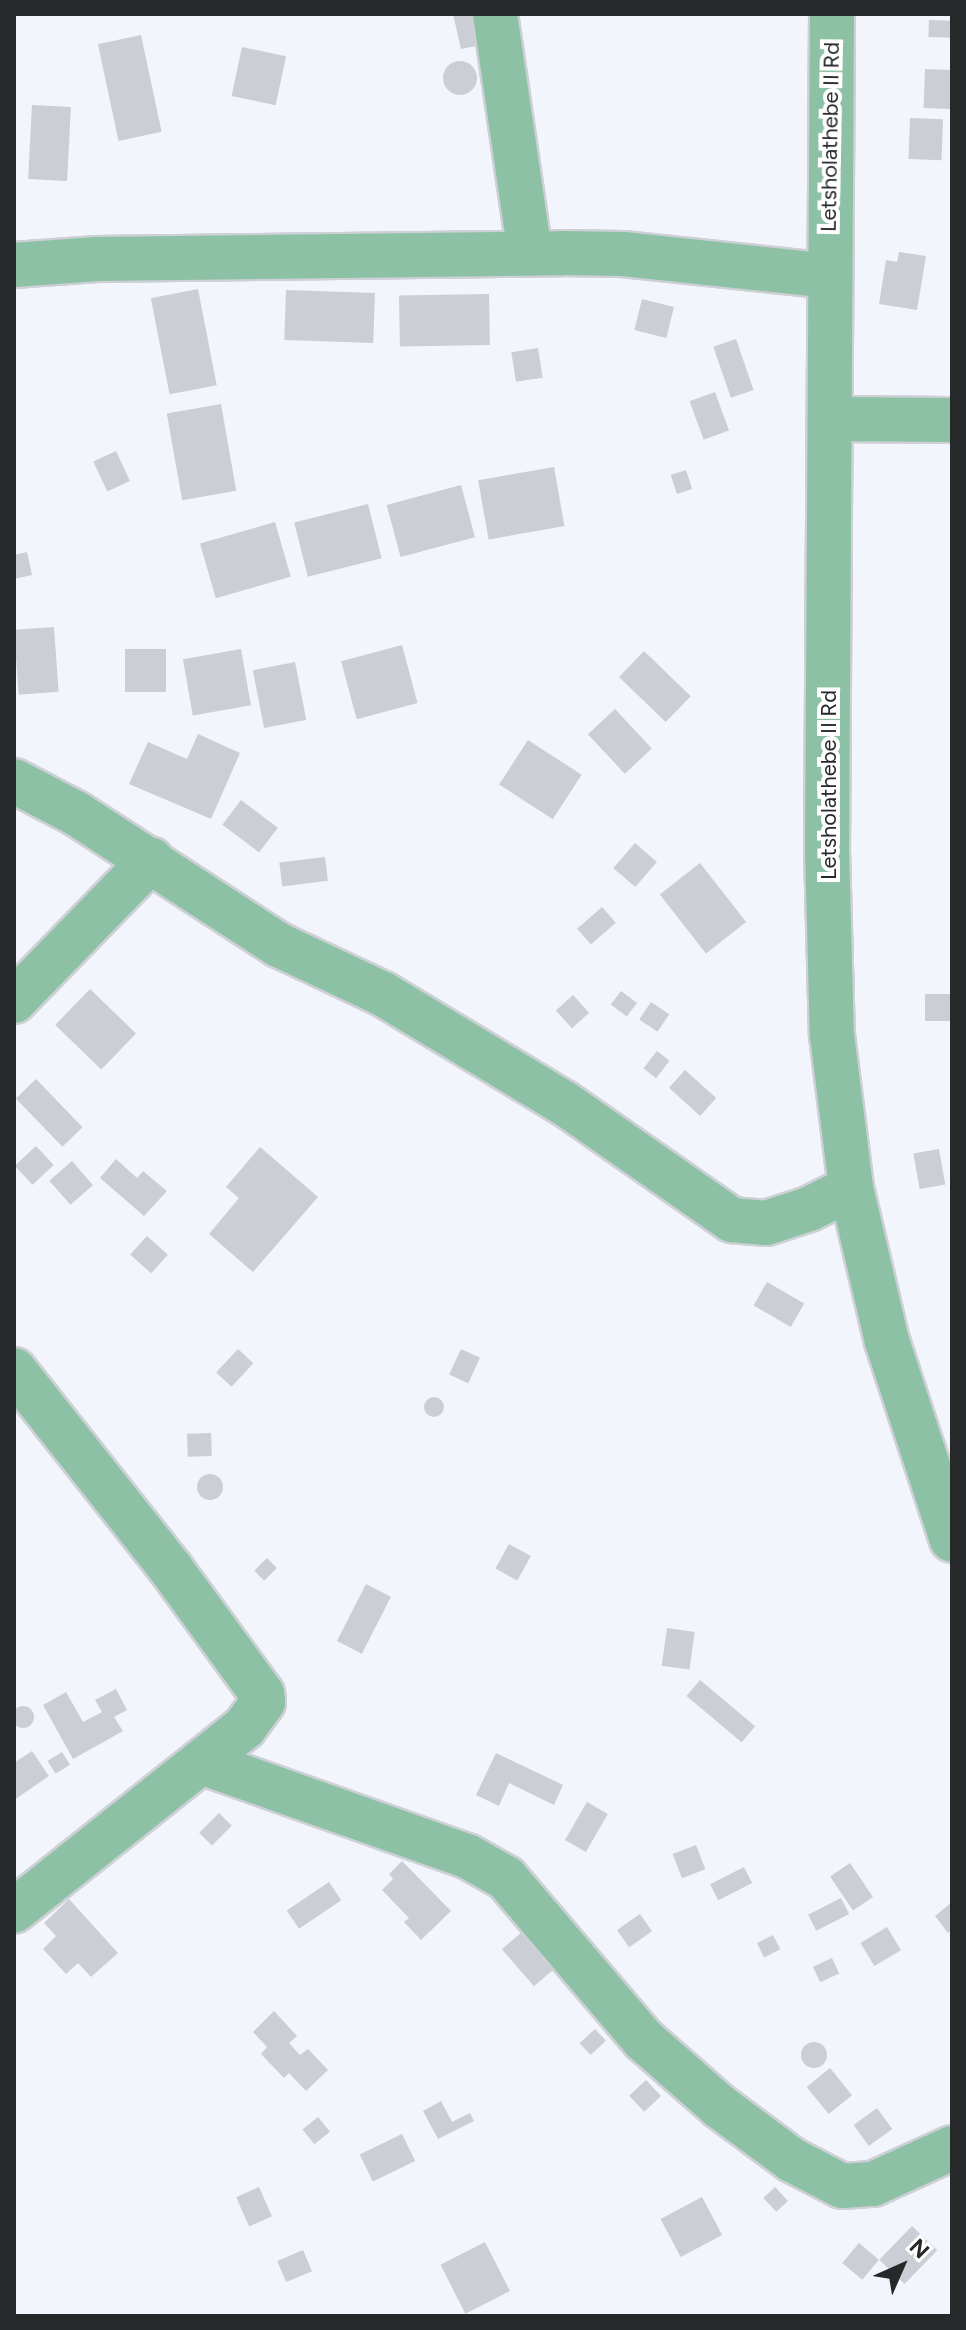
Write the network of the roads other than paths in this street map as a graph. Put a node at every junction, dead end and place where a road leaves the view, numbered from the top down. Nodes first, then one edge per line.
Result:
1 (495, 14) edge
2 (832, 14) edge
3 (530, 253) junction
4 (14, 265) edge
5 (829, 276) junction
6 (832, 419) junction
7 (952, 420) edge
8 (14, 781) edge
9 (151, 860) junction
10 (14, 1001) edge
11 (851, 1188) junction
12 (14, 1370) edge
13 (952, 1540) edge
14 (201, 1762) junction
15 (14, 1911) edge
16 (952, 2148) edge

1 - 3 street
2 - 5 street, Letsholathebe II Rd
3 - 4 street
3 - 5 street
5 - 6 street, Letsholathebe II Rd
6 - 7 street
6 - 11 street, Letsholathebe II Rd
8 - 9 street
9 - 10 street
9 - 11 street
11 - 13 street, Letsholathebe II Rd
12 - 14 street
14 - 15 street
14 - 16 street

